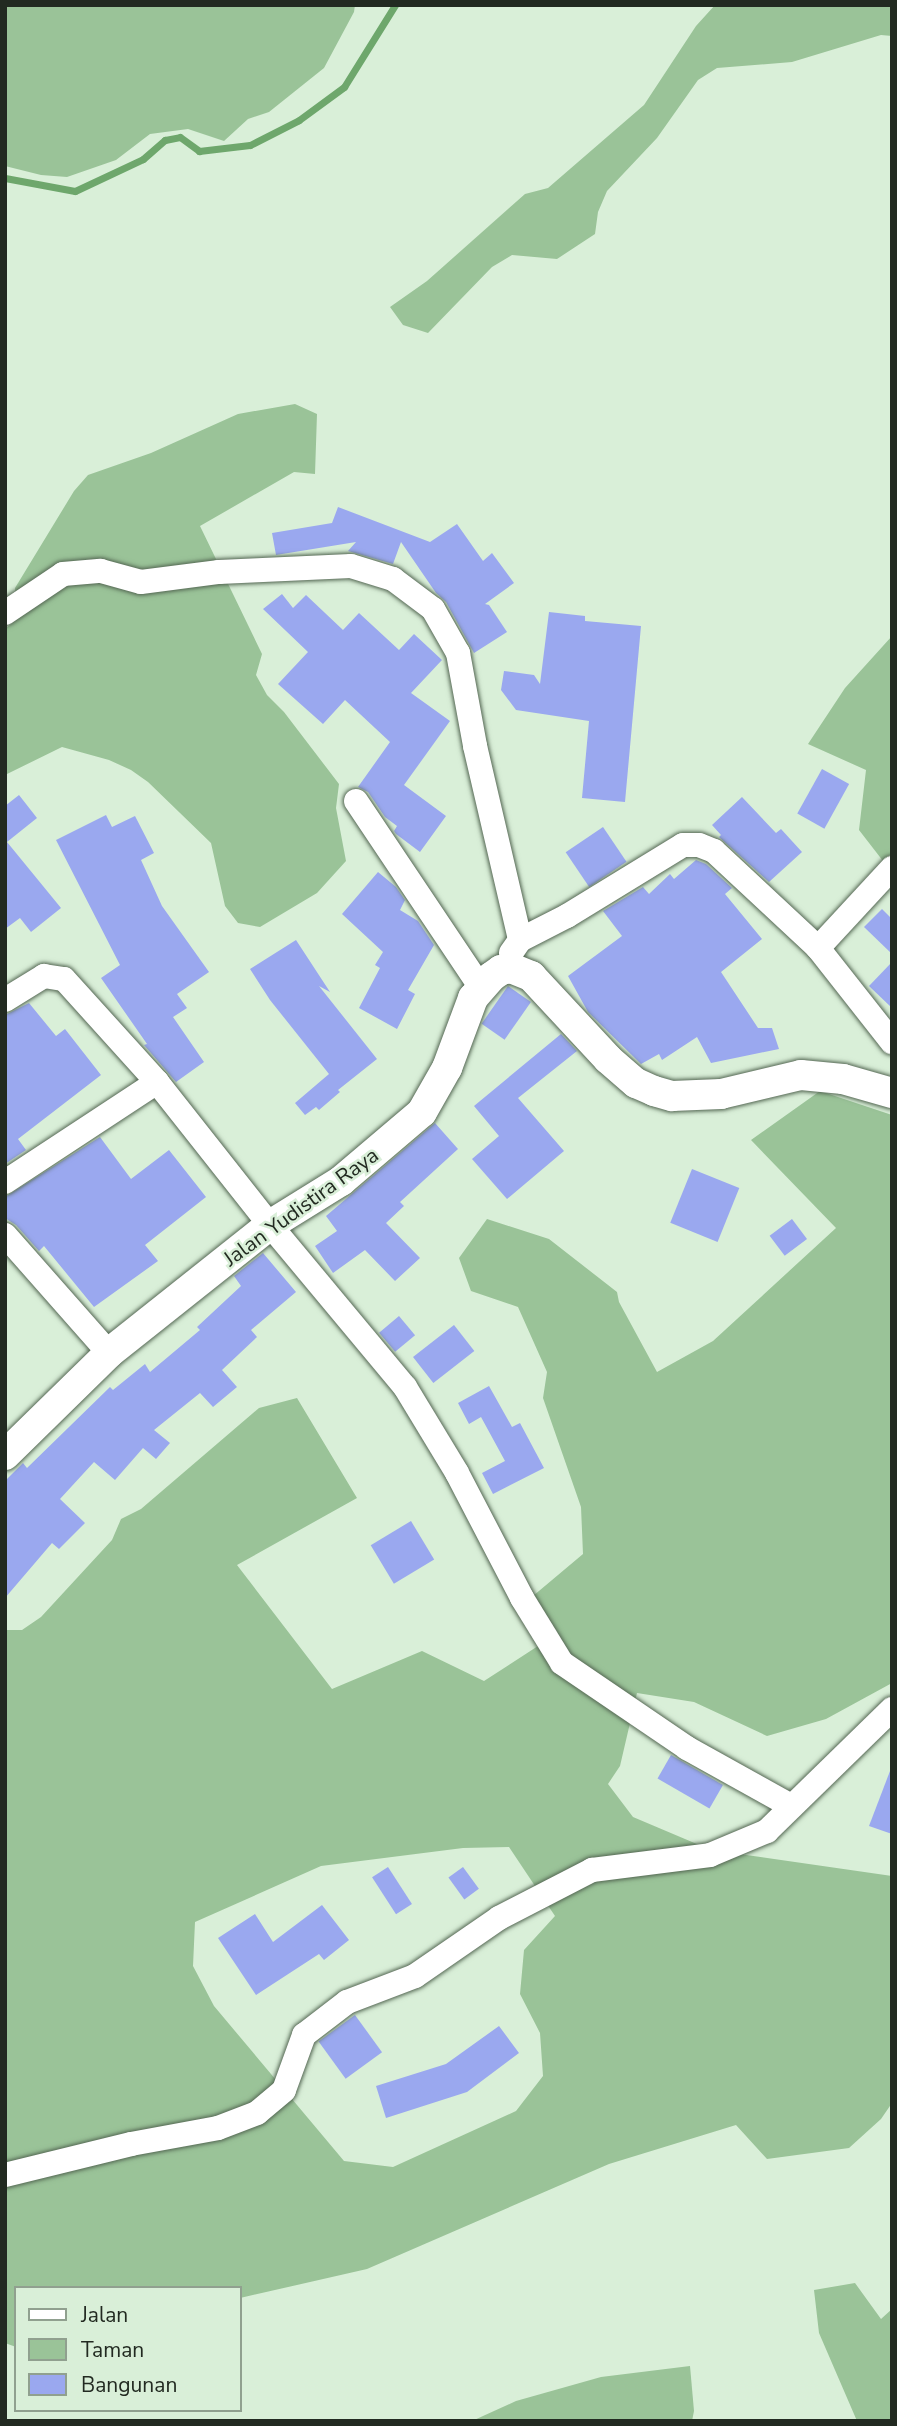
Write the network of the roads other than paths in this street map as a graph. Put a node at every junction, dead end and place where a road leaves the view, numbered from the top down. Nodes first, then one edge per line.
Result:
1 (5, 613) edge
2 (356, 801) dead end
3 (892, 868) edge
4 (520, 940) junction
5 (818, 948) junction
6 (504, 970) junction
7 (481, 988) junction
8 (5, 1000) edge
9 (892, 1042) edge
10 (157, 1082) junction
11 (892, 1093) edge
12 (5, 1182) edge
13 (270, 1225) junction
14 (5, 1235) edge
15 (109, 1353) junction
16 (5, 1455) edge
17 (889, 1716) edge
18 (791, 1806) junction
19 (5, 2175) edge

1 - 4 street
2 - 7 street
3 - 5 street
4 - 5 street
4 - 6 street
5 - 9 street
6 - 7 street, Jalan Yudistira Raya
6 - 11 street
7 - 13 street, Jalan Yudistira Raya
8 - 10 street
10 - 12 street
10 - 13 street
13 - 15 street, Jalan Yudistira Raya
13 - 18 street
14 - 15 street
15 - 16 street, Jalan Yudistira Raya
17 - 18 street
18 - 19 street

